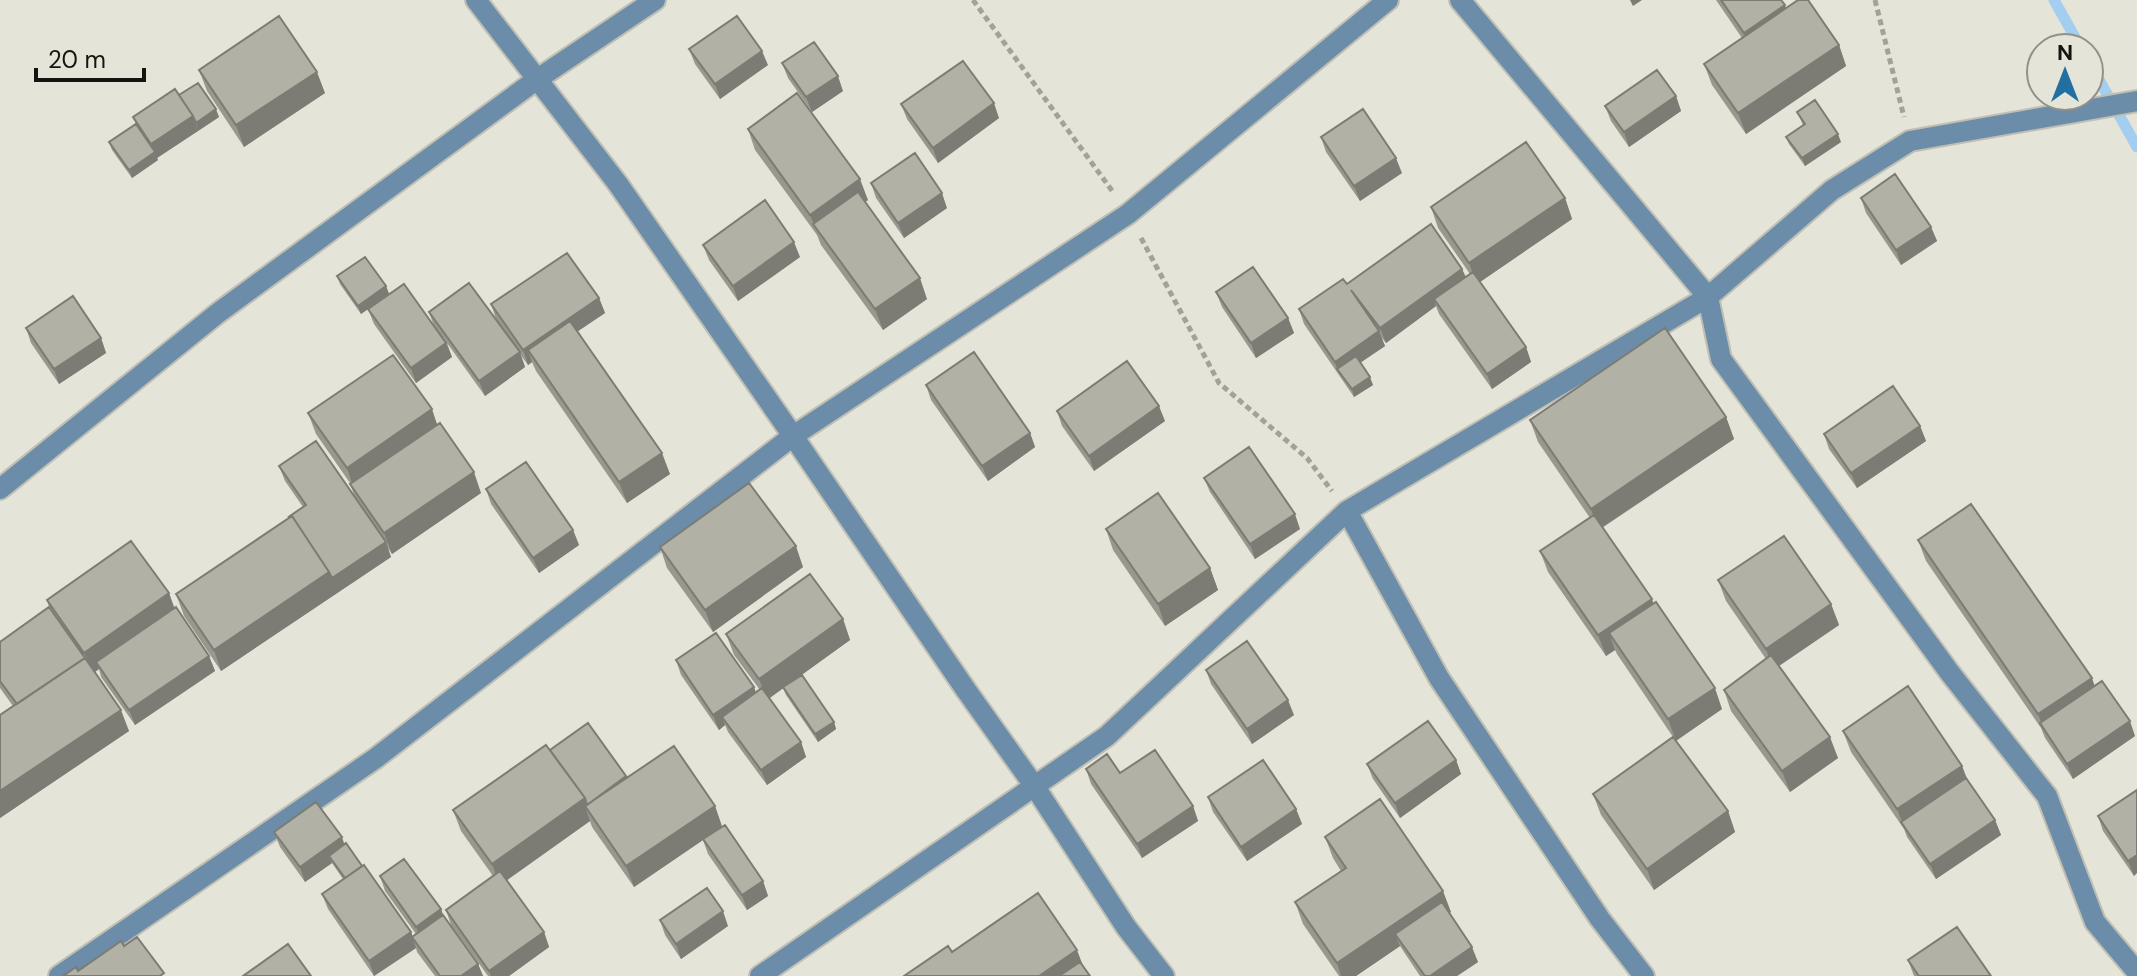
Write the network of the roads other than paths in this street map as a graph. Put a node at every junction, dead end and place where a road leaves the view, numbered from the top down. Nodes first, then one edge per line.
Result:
1 (476, 0) edge
2 (655, 0) edge
3 (1388, 0) edge
4 (1460, 0) edge
5 (536, 80) junction
6 (2137, 101) edge
7 (1708, 297) junction
8 (793, 436) junction
9 (0, 489) edge
10 (1347, 511) junction
11 (1035, 787) junction
12 (2137, 972) edge
13 (59, 976) edge
14 (760, 976) edge
15 (1164, 976) edge
16 (1644, 976) edge

1 - 5 street
2 - 5 street
3 - 8 street
4 - 7 street
5 - 8 street
5 - 9 street
6 - 7 street
7 - 10 street
7 - 12 street
8 - 11 street
8 - 13 street
10 - 11 street
10 - 16 street
11 - 14 street
11 - 15 street

